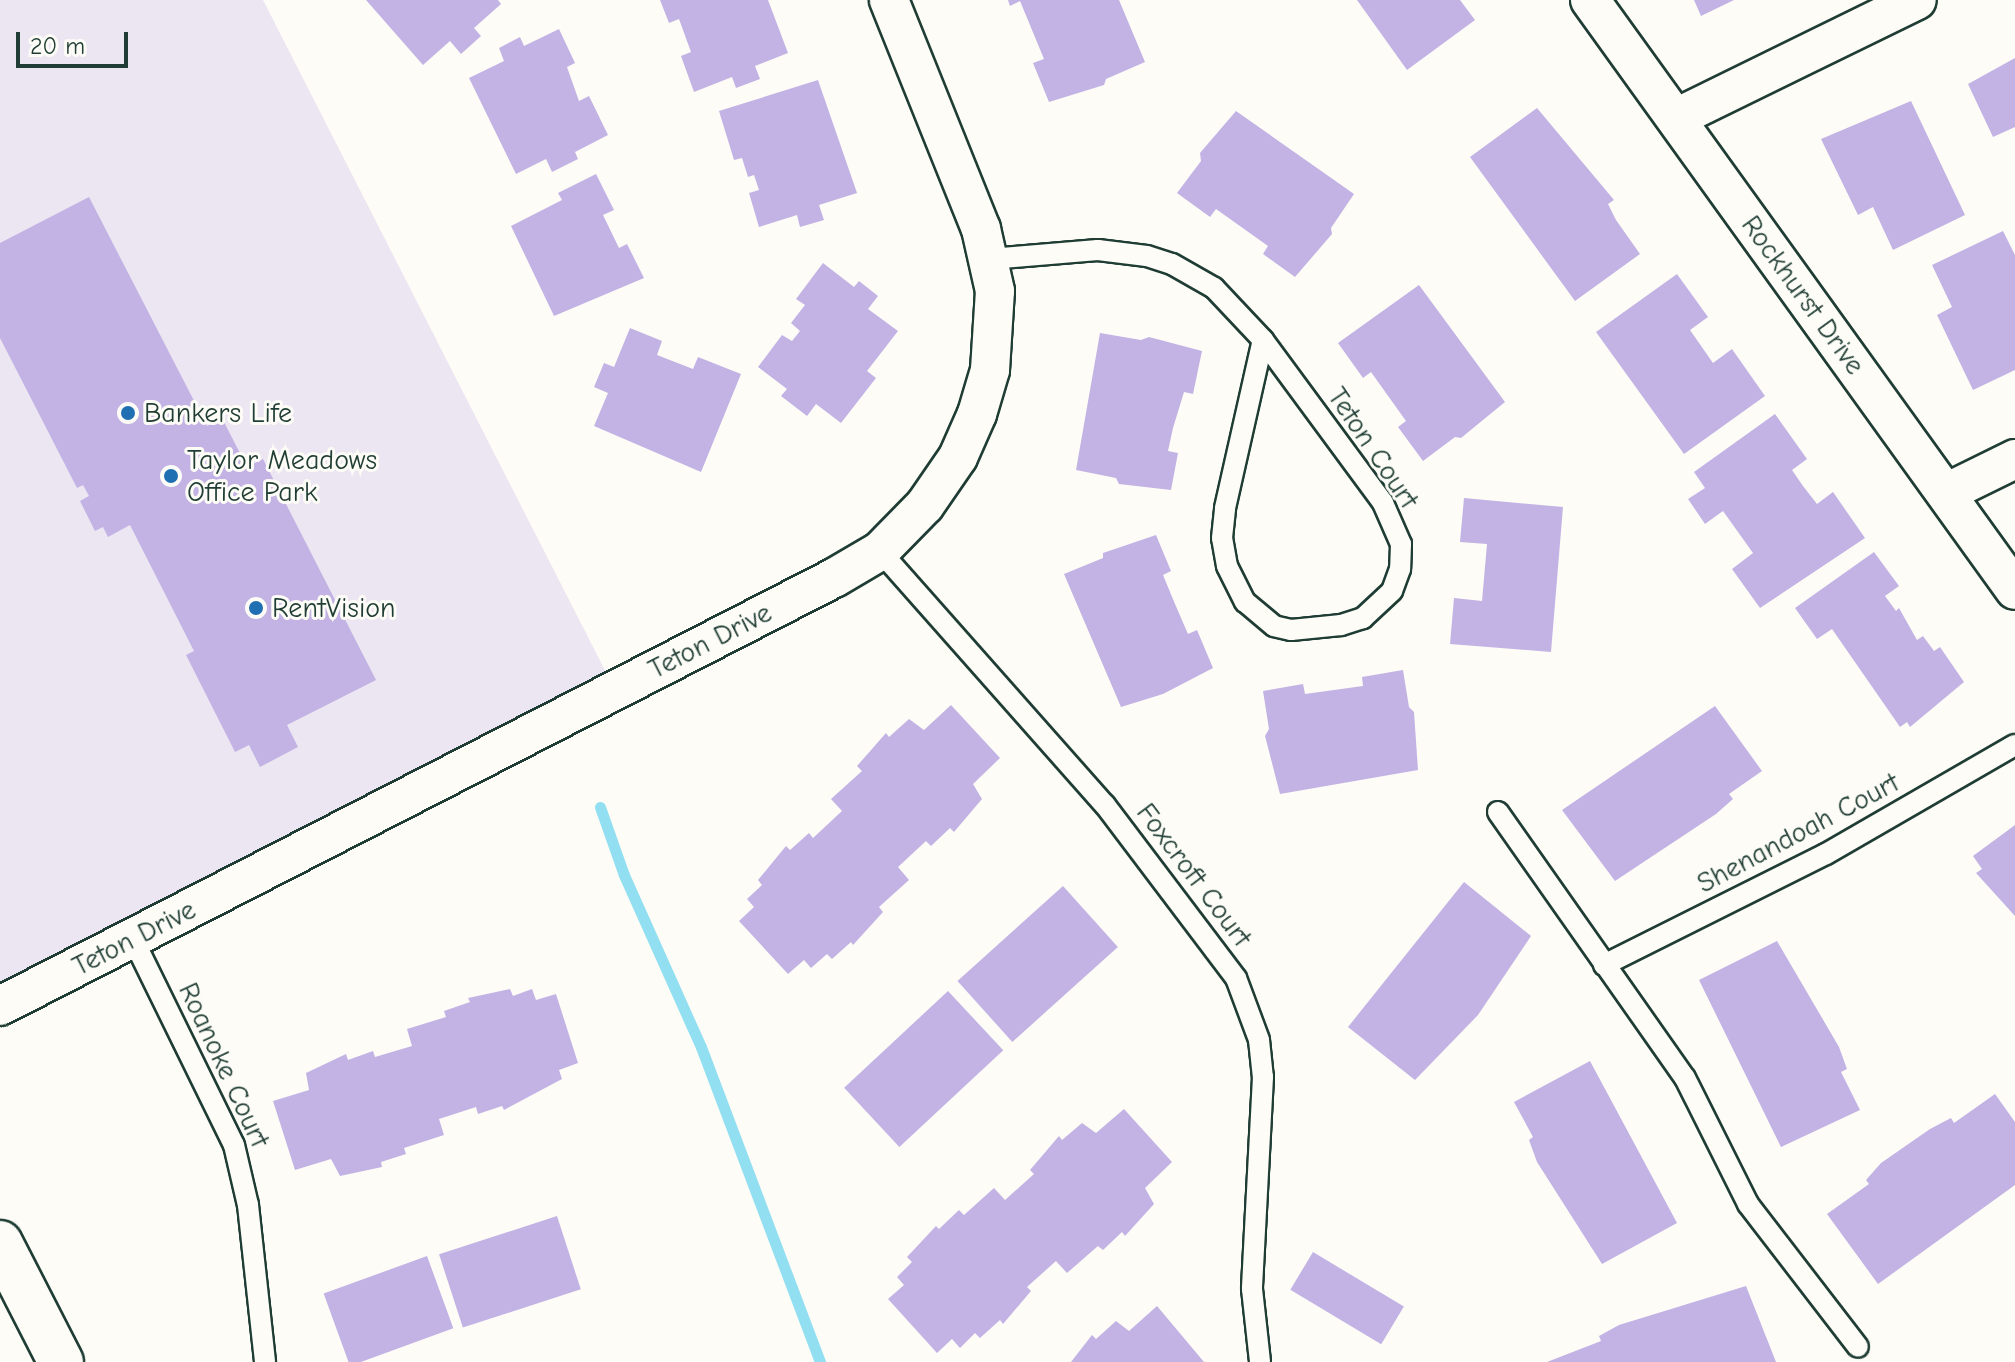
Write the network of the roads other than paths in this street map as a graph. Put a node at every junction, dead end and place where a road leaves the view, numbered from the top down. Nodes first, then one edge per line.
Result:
1 (889, 0) edge
2 (1590, 0) edge
3 (1917, 0) edge
4 (1676, 118) junction
5 (990, 259) junction
6 (1263, 340) junction
7 (2015, 459) edge
8 (1946, 493) junction
9 (880, 551) junction
10 (2015, 590) edge
11 (2015, 745) edge
12 (1498, 812) dead end
13 (133, 939) junction
14 (1604, 965) junction
15 (0, 1006) edge
16 (0, 1243) edge
17 (1858, 1347) dead end
18 (61, 1362) edge
19 (265, 1362) edge
20 (1260, 1362) edge

1 - 5 street, Teton Drive
2 - 4 street, Rockhurst Drive
3 - 4 street
4 - 8 street, Rockhurst Drive
5 - 6 lane, Teton Court
5 - 9 street, Teton Drive
6 - 6 lane, Teton Court
7 - 8 street
8 - 10 street, Rockhurst Drive
9 - 13 street, Teton Drive
9 - 20 lane, Foxcroft Court
11 - 14 lane, Shenandoah Court
12 - 14 lane
13 - 15 street, Teton Drive
13 - 19 lane, Roanoke Court
14 - 17 lane
16 - 18 main road

